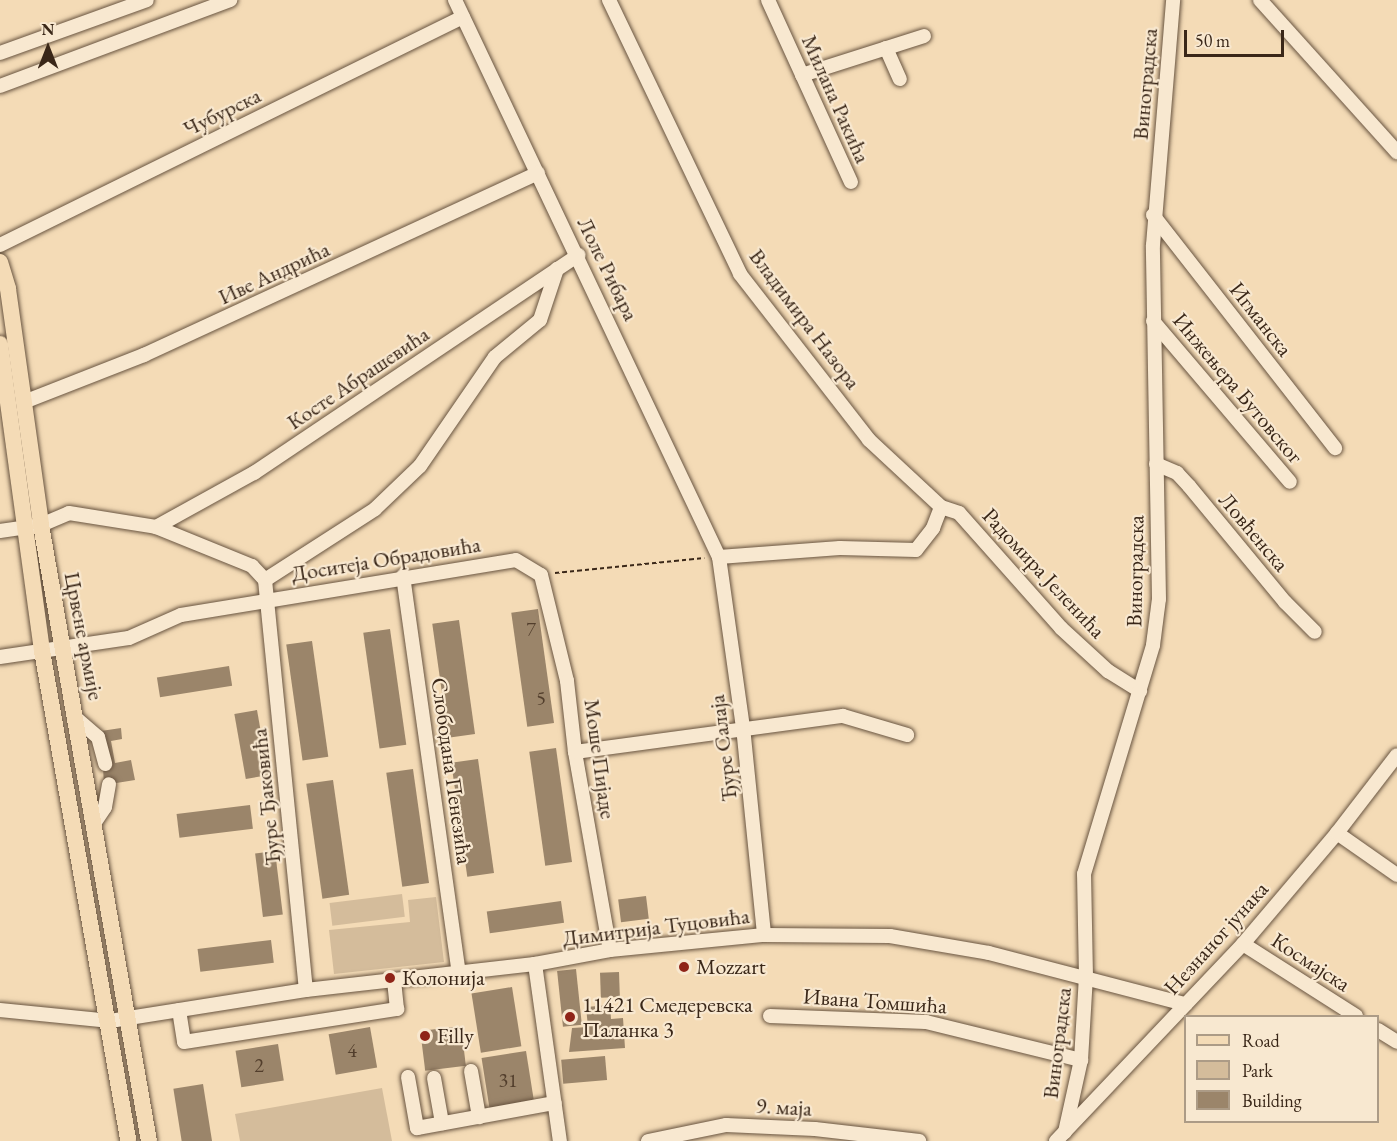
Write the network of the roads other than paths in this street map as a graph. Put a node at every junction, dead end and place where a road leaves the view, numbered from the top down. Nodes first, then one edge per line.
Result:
1 (147, 0) edge
2 (230, 0) edge
3 (455, 0) edge
4 (609, 0) edge
5 (768, 0) edge
6 (1173, 0) edge
7 (1260, 0) edge
8 (463, 17) junction
9 (924, 36) dead end
10 (886, 48) junction
11 (0, 52) edge
12 (802, 75) junction
13 (900, 79) dead end
14 (0, 86) edge
15 (1397, 152) edge
16 (538, 173) junction
17 (850, 182) dead end
18 (1153, 215) junction
19 (0, 245) edge
20 (578, 255) junction
21 (0, 262) edge
22 (557, 269) junction
23 (1153, 321) junction
24 (0, 344) edge
25 (24, 402) junction
26 (1335, 448) dead end
27 (1156, 464) junction
28 (1290, 482) dead end
29 (941, 507) junction
30 (33, 526) junction
31 (156, 526) junction
32 (0, 531) edge
33 (719, 557) junction
34 (541, 575) joint
35 (403, 576) junction
36 (265, 580) junction
37 (267, 600) junction
38 (1315, 632) dead end
39 (62, 648) junction
40 (42, 651) junction
41 (0, 657) edge
42 (1140, 691) junction
43 (77, 719) junction
44 (743, 727) junction
45 (907, 735) dead end
46 (575, 752) junction
47 (1397, 755) edge
48 (105, 764) dead end
49 (109, 784) dead end
50 (95, 822) junction
51 (1337, 833) junction
52 (1397, 875) edge
53 (764, 935) junction
54 (1243, 944) junction
55 (610, 950) junction
56 (535, 964) junction
57 (459, 972) junction
58 (1086, 977) junction
59 (394, 980) junction
60 (306, 990) junction
61 (1185, 1004) junction
62 (0, 1010) edge
63 (179, 1010) junction
64 (1353, 1015) edge
65 (770, 1016) dead end
66 (128, 1018) junction
67 (110, 1021) junction
68 (1379, 1031) edge
69 (1397, 1042) edge
70 (1081, 1060) junction
71 (471, 1071) dead end
72 (408, 1077) dead end
73 (434, 1078) dead end
74 (555, 1103) junction
75 (479, 1117) junction
76 (442, 1123) junction
77 (1061, 1136) edge
78 (696, 1137) edge
79 (128, 1141) edge
80 (149, 1141) edge
81 (560, 1141) edge
82 (648, 1141) edge
83 (919, 1141) edge

1 - 11 street
2 - 14 street
3 - 8 street, Лоле Рибара
4 - 29 street, Владимира Назора
5 - 12 street, Милана Ракића
6 - 18 street, Виноградска
7 - 15 street
8 - 16 street, Лоле Рибара
8 - 19 street, Чубурска
9 - 10 street
10 - 12 street
10 - 13 street
12 - 17 street, Милана Ракића
16 - 20 street, Лоле Рибара
16 - 25 street, Иве Андрића
18 - 23 street, Виноградска
18 - 26 street, Игманска
20 - 22 street, Косте Абрашевића
20 - 33 street, Лоле Рибара
21 - 25 main road, Црвене армије
22 - 31 street, Косте Абрашевића
22 - 36 street, Доситеја Обрадовића
23 - 27 street, Виноградска
23 - 28 street, Инжењера Бутовског
24 - 30 main road, Црвене армије
25 - 30 main road, Црвене армије
27 - 38 street, Ловћенска
27 - 42 street, Виноградска
29 - 33 street
29 - 42 street, Радомира Јеленића
30 - 31 street
30 - 32 street
30 - 39 main road, Црвене армије
30 - 40 main road, Црвене армије
31 - 36 street
33 - 44 street, Ђуре Салаја
34 - 35 street, Доситеја Обрадовића
34 - 46 street, Моше Пијаде
35 - 37 street, Доситеја Обрадовића
35 - 57 street, Слободана Пенезића
36 - 37 street
37 - 39 street, Доситеја Обрадовића
37 - 60 street, Ђуре Ђаковића
39 - 40 street, Доситеја Обрадовића
39 - 43 main road, Црвене армије
40 - 41 street, Доситеја Обрадовића
40 - 67 main road, Црвене армије
42 - 58 street, Виноградска
43 - 48 street
43 - 50 main road, Црвене армије
44 - 45 street
44 - 46 street
44 - 53 street, Ђуре Салаја
46 - 55 street, Моше Пијаде
47 - 51 street, Незнаног јунака
49 - 50 street
50 - 66 main road, Црвене армије
51 - 52 street
51 - 54 street, Незнаног јунака
53 - 55 street, Димитрија Туцовића
53 - 58 street, Димитрија Туцовића
54 - 61 street, Незнаног јунака
54 - 64 street, Космајска
55 - 56 street, Димитрија Туцовића
56 - 57 street, Димитрија Туцовића
56 - 74 street
57 - 59 street, Димитрија Туцовића
58 - 61 street, Димитрија Туцовића
58 - 70 street, Виноградска
59 - 60 street, Димитрија Туцовића
59 - 63 street
60 - 63 street, Димитрија Туцовића
61 - 77 street, Незнаног јунака
62 - 67 street, Димитрија Туцовића
63 - 66 street, Димитрија Туцовића
65 - 70 street, Ивана Томшића
66 - 67 street, Димитрија Туцовића
66 - 80 main road, Црвене армије
67 - 79 main road, Црвене армије
68 - 69 street
70 - 77 street, Виноградска
71 - 75 street
72 - 76 street
73 - 76 street
74 - 75 street
74 - 81 street
75 - 76 street
78 - 82 street, 9. маја
78 - 83 street, 9. маја

